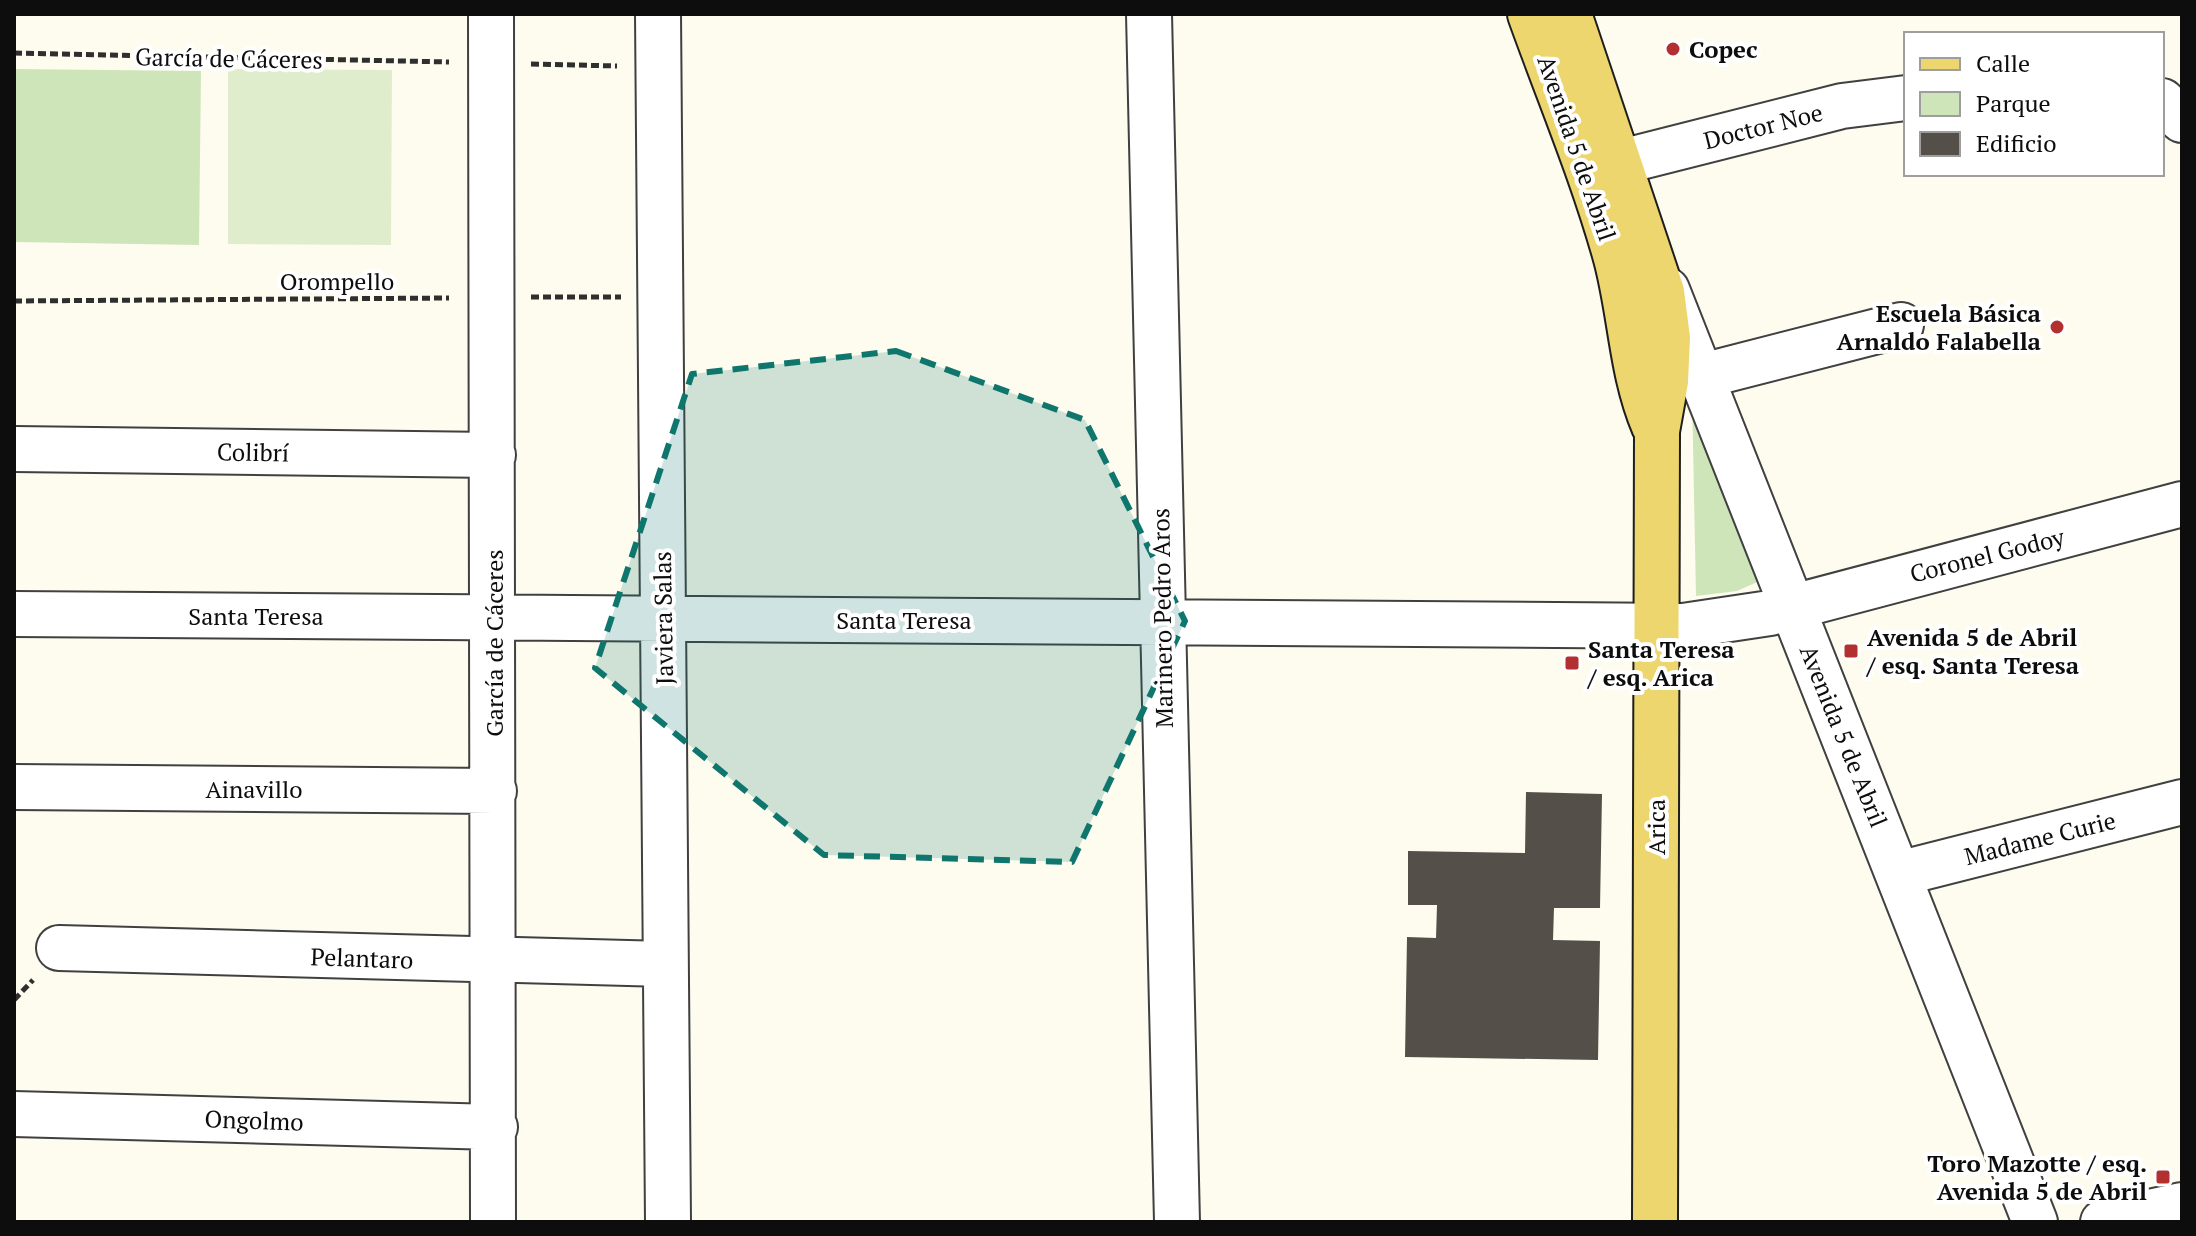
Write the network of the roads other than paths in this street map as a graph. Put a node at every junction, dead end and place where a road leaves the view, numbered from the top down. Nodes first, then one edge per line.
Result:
1 (491, 14) edge
2 (658, 14) edge
3 (1149, 14) edge
4 (1530, 14) edge
5 (1575, 18) edge
6 (1904, 98) edge
7 (1621, 162) junction
8 (1650, 251) junction
9 (1901, 325) dead end
10 (1702, 376) junction
11 (1657, 431) junction
12 (14, 449) edge
13 (493, 455) junction
14 (2182, 504) edge
15 (1792, 606) junction
16 (14, 614) edge
17 (494, 618) junction
18 (663, 619) junction
19 (1163, 622) junction
20 (1656, 627) junction
21 (14, 787) edge
22 (494, 791) junction
23 (2182, 802) edge
24 (1898, 874) junction
25 (59, 948) dead end
26 (495, 962) junction
27 (665, 964) junction
28 (14, 1114) edge
29 (495, 1127) junction
30 (2182, 1205) edge
31 (493, 1222) edge
32 (668, 1222) edge
33 (1177, 1222) edge
34 (1655, 1222) edge
35 (2035, 1222) edge
36 (2103, 1222) edge

1 - 13 street, García de Cáceres
2 - 18 street, Javiera Salas
3 - 19 street, Marinero Pedro Aros
4 - 11 main road, Avenida 5 de Abril
5 - 7 main road, Avenida 5 de Abril
6 - 7 street, Doctor Noe
7 - 8 main road, Avenida 5 de Abril
8 - 10 street, Avenida 5 de Abril
8 - 11 main road, Avenida 5 de Abril
9 - 10 street
10 - 15 street, Avenida 5 de Abril
11 - 20 main road, Arica
12 - 13 street, Colibrí
13 - 17 street, García de Cáceres
14 - 15 street, Coronel Godoy
15 - 20 street, Santa Teresa
15 - 24 street, Avenida 5 de Abril
16 - 17 street, Santa Teresa
17 - 18 street, Santa Teresa
17 - 22 street, García de Cáceres
18 - 19 street, Santa Teresa
18 - 27 street, Javiera Salas
19 - 20 street, Santa Teresa
19 - 33 street, Marinero Pedro Aros
20 - 34 main road, Arica
21 - 22 street, Ainavillo
22 - 26 street, García de Cáceres
23 - 24 street, Madame Curie
24 - 35 street, Avenida 5 de Abril
25 - 26 street, Pelantaro
26 - 27 street, Pelantaro
26 - 29 street, García de Cáceres
27 - 32 street, Javiera Salas
28 - 29 street, Ongolmo
29 - 31 street, García de Cáceres
30 - 36 street

